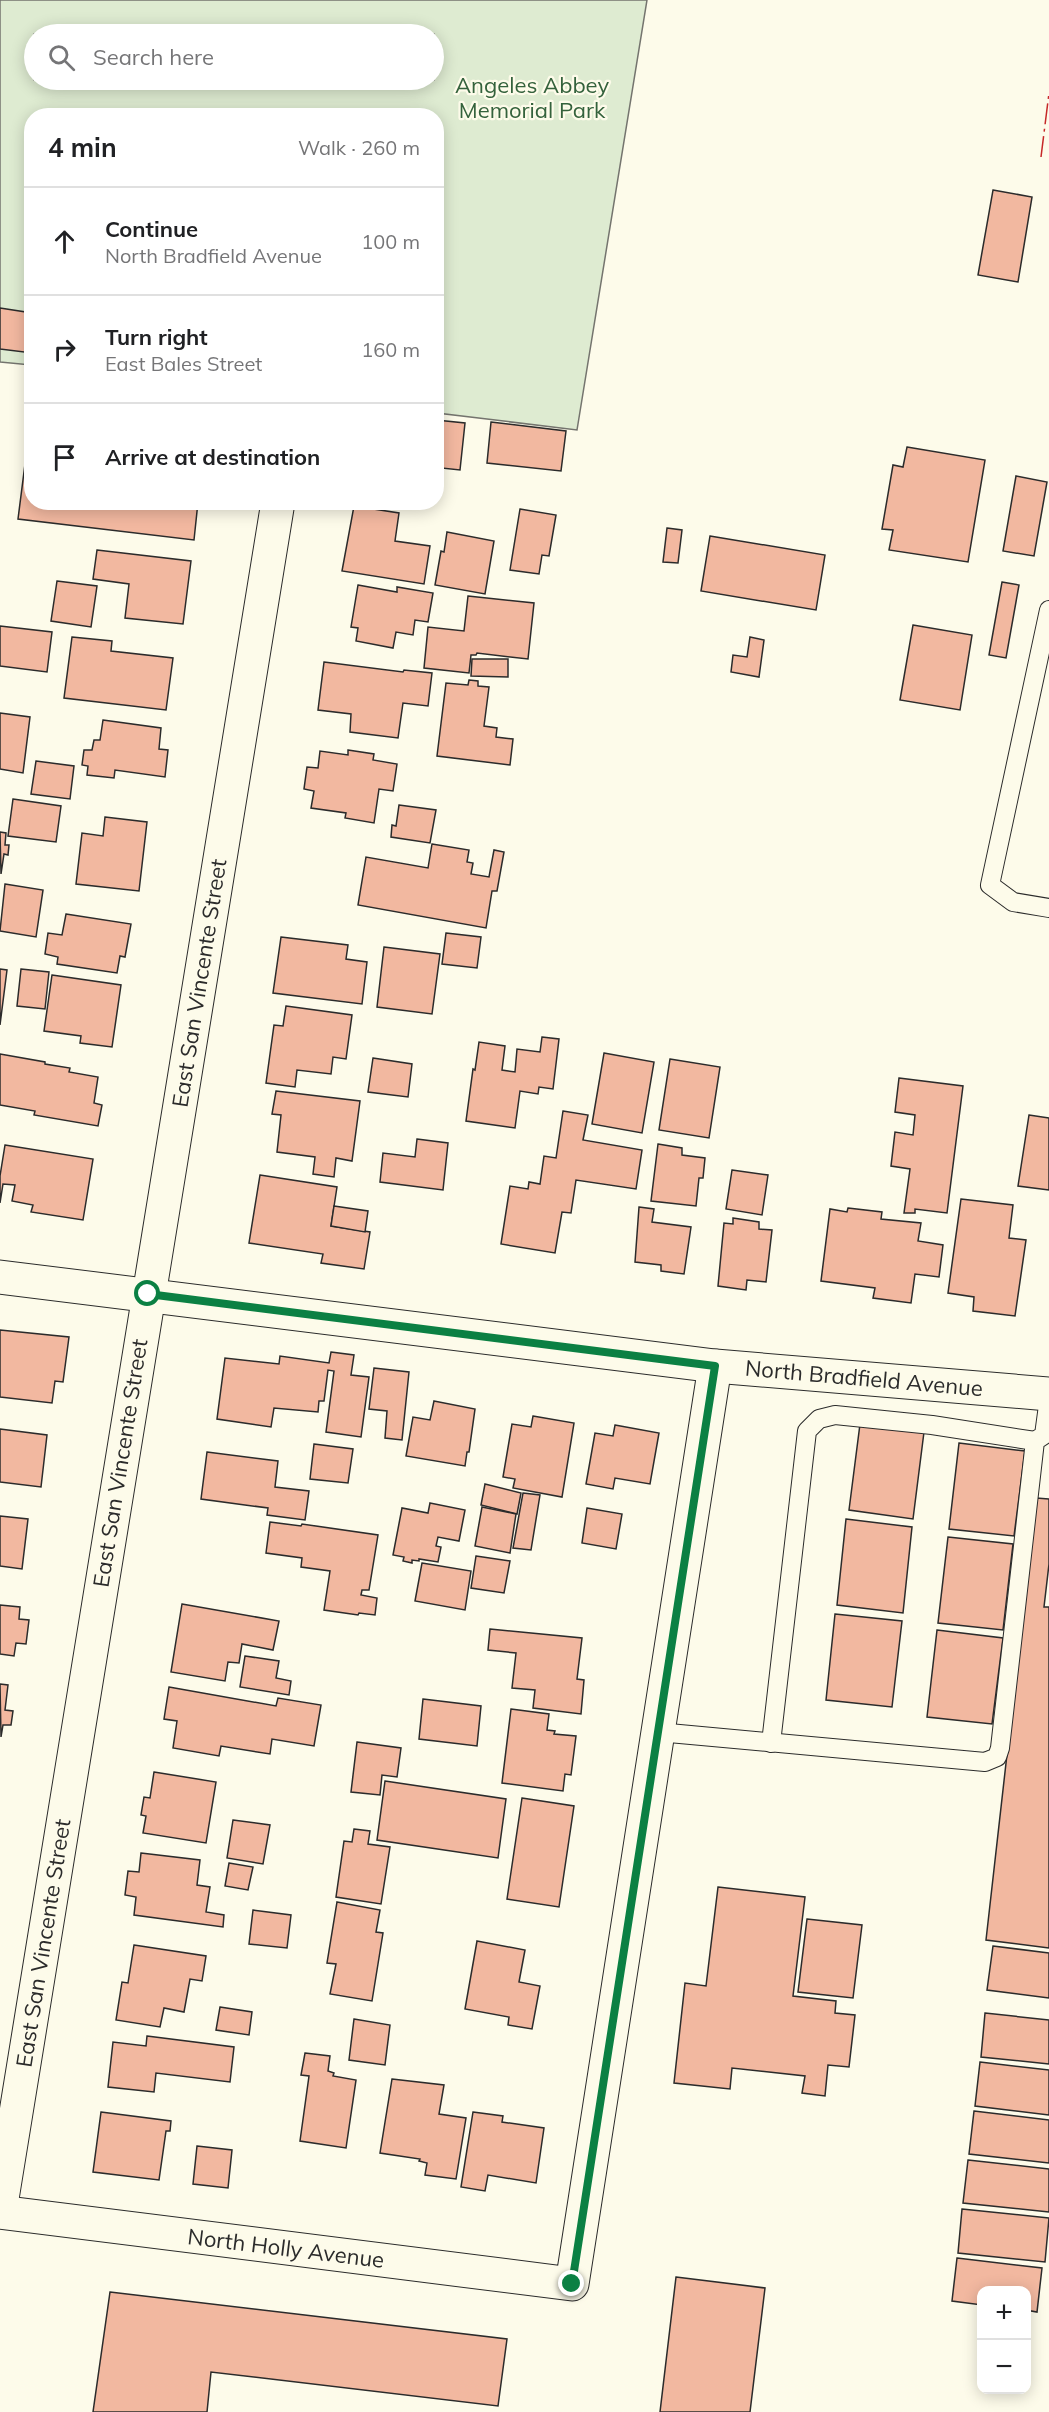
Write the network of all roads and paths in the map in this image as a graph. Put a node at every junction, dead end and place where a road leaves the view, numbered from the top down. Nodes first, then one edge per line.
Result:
1 (277, 510) edge
2 (1049, 610) edge
3 (1049, 908) edge
4 (0, 1277) edge
5 (148, 1294) junction
6 (715, 1366) junction
7 (1049, 1396) edge
8 (1035, 1441) junction
9 (658, 1732) junction
10 (771, 1743) junction
11 (0, 2212) edge

1 - 5 street, East San Vincente Street
2 - 3 lane
4 - 5 street, North Bradfield Avenue
5 - 6 street, North Bradfield Avenue
5 - 11 street, East San Vincente Street
6 - 7 street, North Bradfield Avenue
6 - 9 street
7 - 8 lane
8 - 10 lane
8 - 10 lane
9 - 10 lane
9 - 11 street, North Holly Avenue

